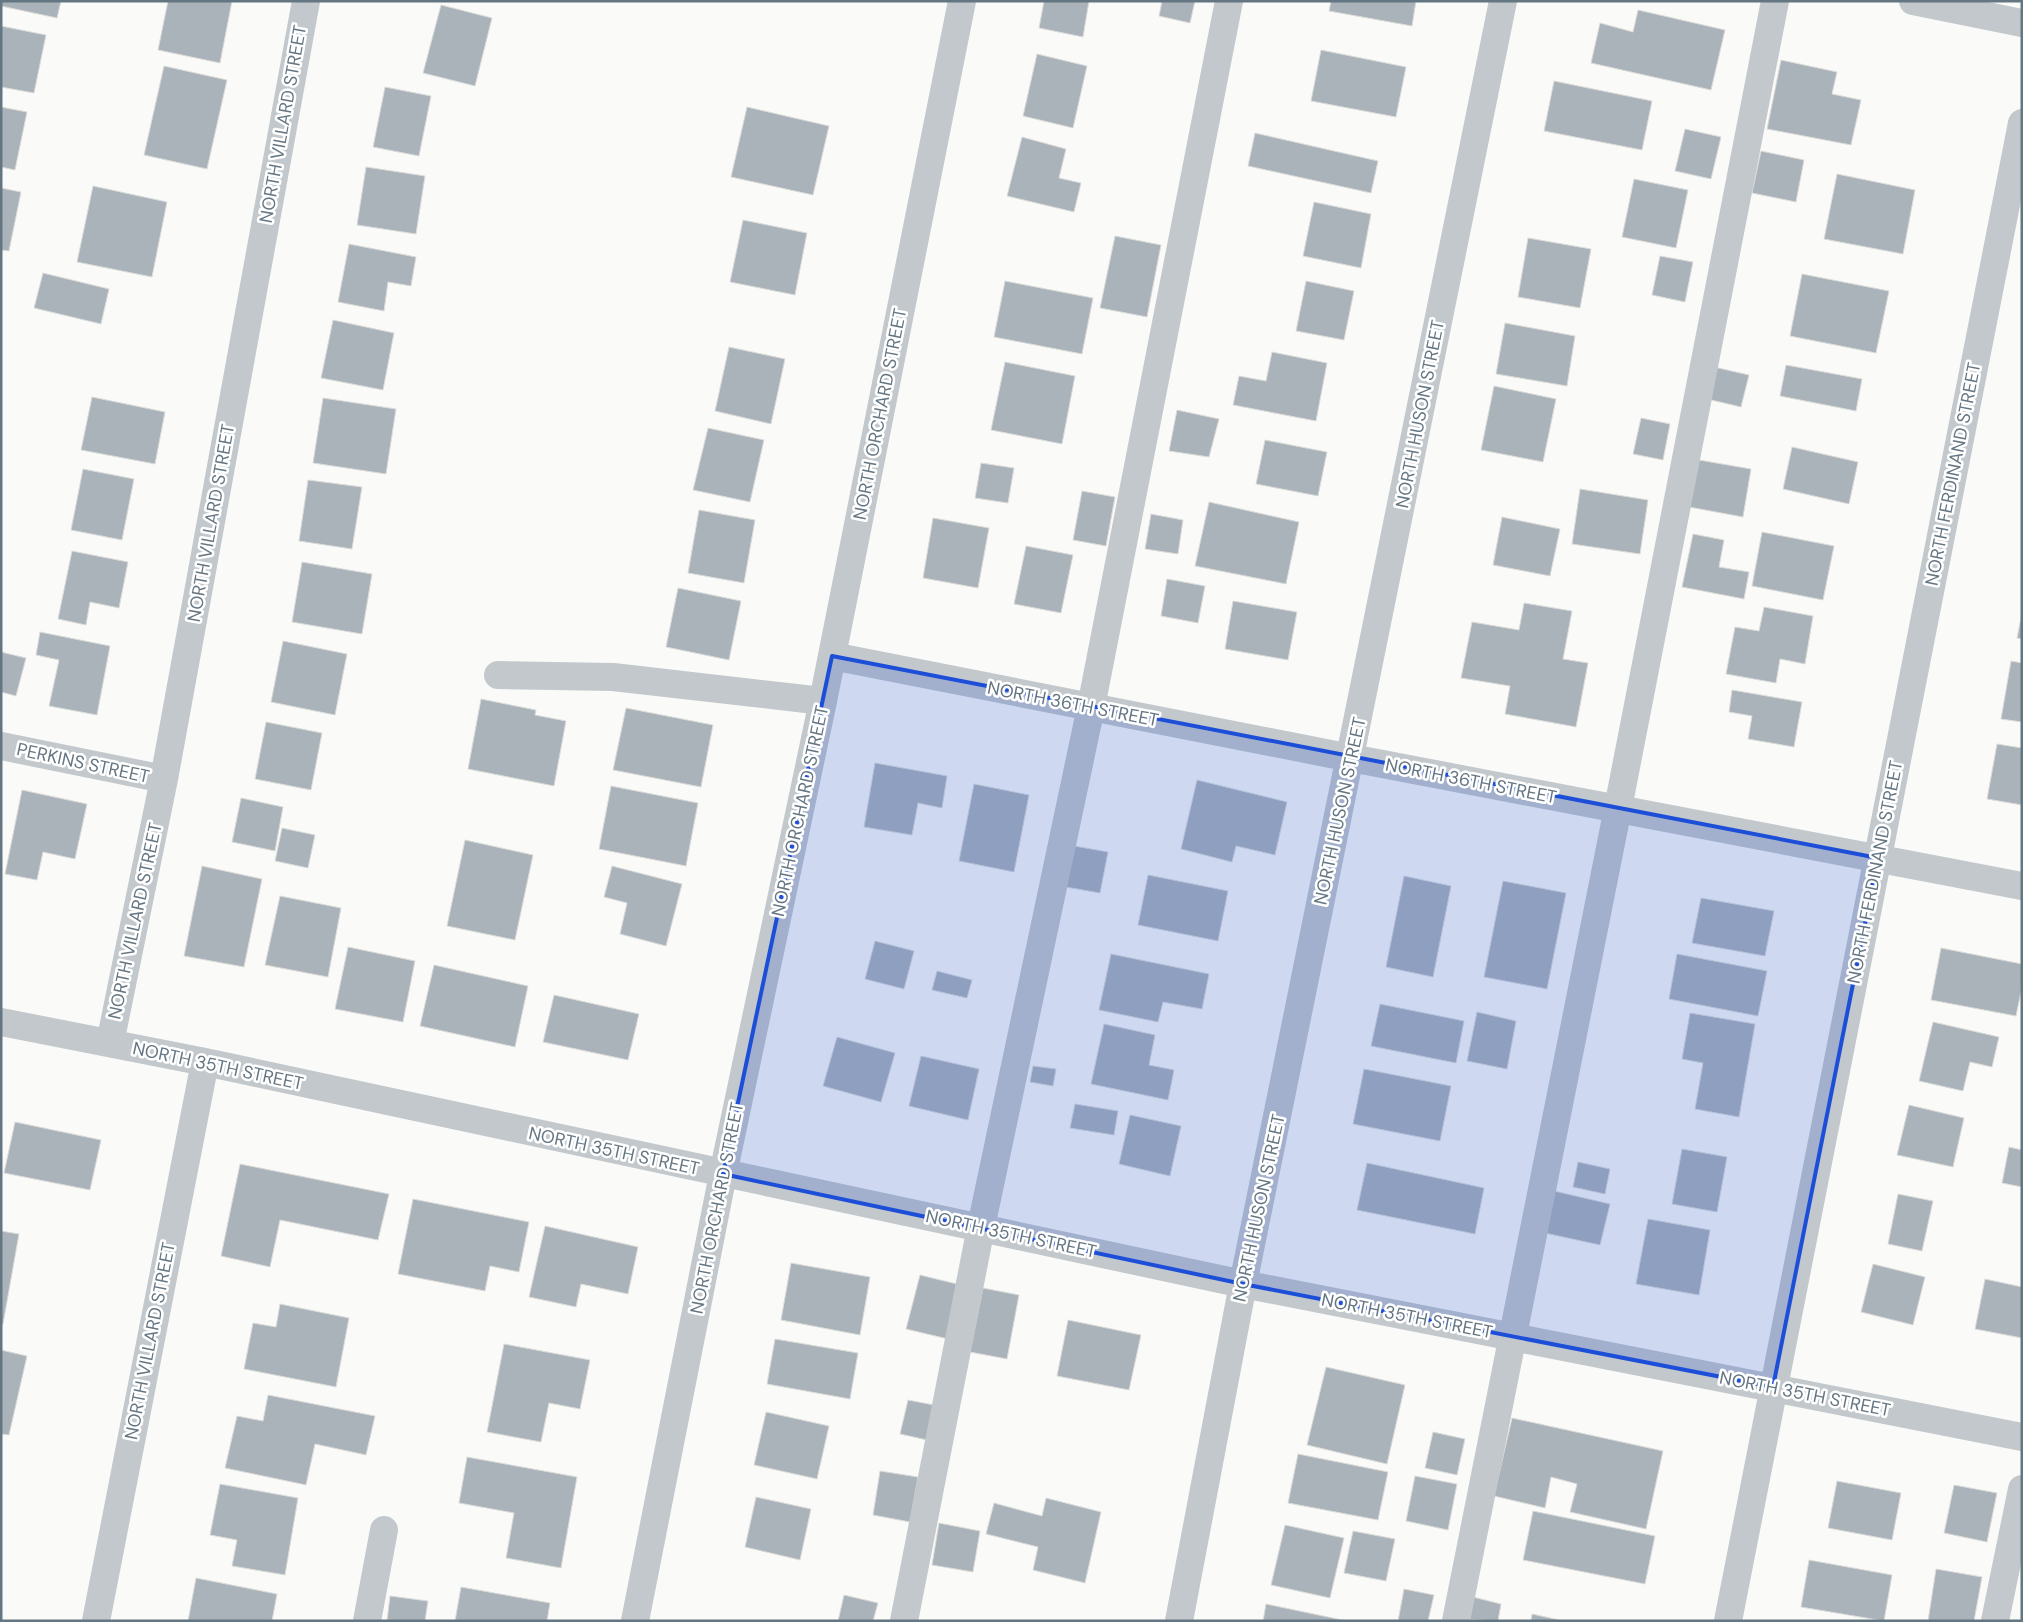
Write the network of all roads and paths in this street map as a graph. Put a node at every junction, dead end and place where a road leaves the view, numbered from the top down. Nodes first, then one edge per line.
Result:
1 (306, 1) edge
2 (962, 1) edge
3 (1229, 1) edge
4 (1503, 1) edge
5 (1775, 1) edge
6 (1913, 1) edge
7 (2022, 23) edge
8 (2022, 123) edge
9 (832, 656) junction
10 (498, 675) dead end
11 (823, 701) junction
12 (1091, 707) junction
13 (1, 746) edge
14 (1351, 758) junction
15 (164, 779) junction
16 (1618, 808) junction
17 (1878, 858) junction
18 (2022, 886) edge
19 (1, 1022) edge
20 (110, 1043) junction
21 (204, 1062) junction
22 (723, 1174) junction
23 (981, 1227) junction
24 (1243, 1284) junction
25 (1511, 1337) junction
26 (1773, 1387) junction
27 (2022, 1437) edge
28 (2022, 1488) edge
29 (384, 1530) dead end
30 (96, 1621) edge
31 (367, 1621) edge
32 (635, 1621) edge
33 (904, 1621) edge
34 (1180, 1621) edge
35 (1456, 1621) edge
36 (1728, 1621) edge
37 (1995, 1621) edge

1 - 15 street, NORTH VILLARD STREET
2 - 9 street, NORTH ORCHARD STREET
3 - 12 street
4 - 14 street, NORTH HUSON STREET
5 - 16 street
6 - 7 street
8 - 17 street, NORTH FERDINAND STREET
9 - 11 street, NORTH ORCHARD STREET
9 - 12 street, NORTH 36TH STREET
10 - 11 street
11 - 22 street, NORTH ORCHARD STREET
12 - 14 street, NORTH 36TH STREET
12 - 23 street
13 - 15 street, PERKINS STREET
14 - 16 street, NORTH 36TH STREET
14 - 24 street, NORTH HUSON STREET
15 - 20 street, NORTH VILLARD STREET
16 - 17 street, NORTH 36TH STREET
16 - 25 street
17 - 18 street, NORTH 36TH STREET
17 - 26 street, NORTH FERDINAND STREET
19 - 20 street, NORTH 35TH STREET
20 - 21 street, NORTH 35TH STREET
21 - 22 street, NORTH 35TH STREET
21 - 30 street, NORTH VILLARD STREET
22 - 23 street, NORTH 35TH STREET
22 - 32 street, NORTH ORCHARD STREET
23 - 24 street, NORTH 35TH STREET
23 - 33 street
24 - 25 street, NORTH 35TH STREET
24 - 34 street, NORTH HUSON STREET
25 - 26 street, NORTH 35TH STREET
25 - 35 street
26 - 27 street, NORTH 35TH STREET
26 - 36 street, NORTH FERDINAND STREET
28 - 37 street
29 - 31 street

